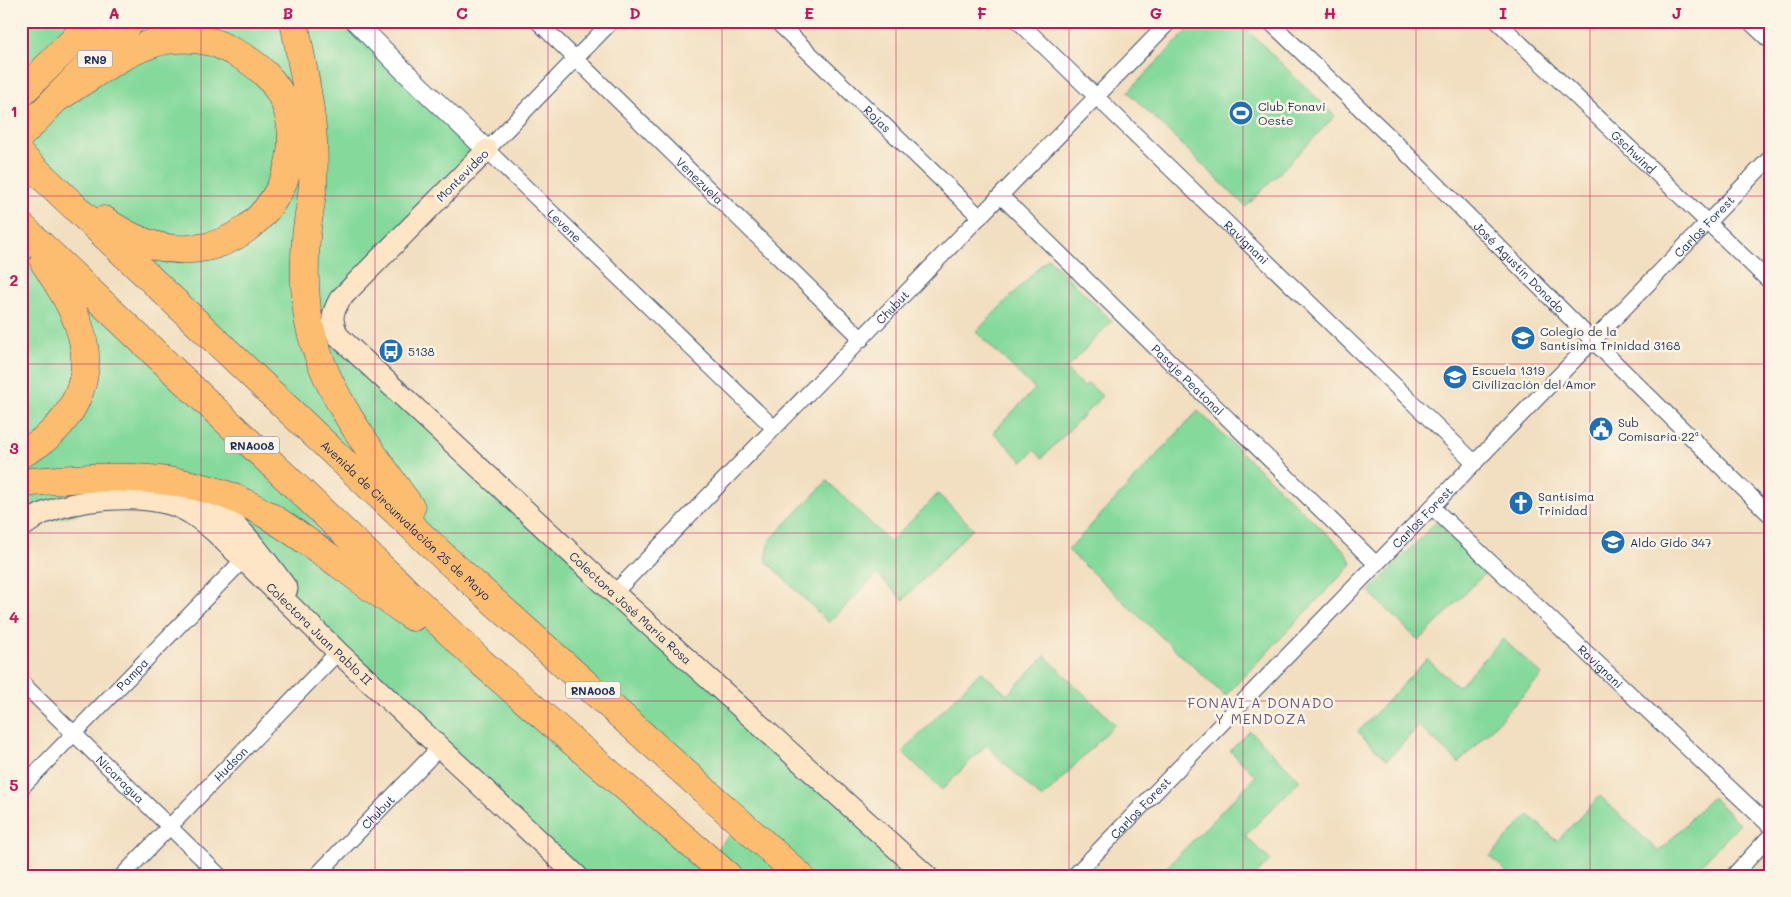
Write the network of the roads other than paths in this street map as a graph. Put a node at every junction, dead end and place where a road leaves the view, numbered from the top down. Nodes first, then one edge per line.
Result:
1 (70, 21) edge
2 (93, 21) edge
3 (131, 21) edge
4 (294, 21) edge
5 (355, 21) edge
6 (537, 21) edge
7 (612, 21) edge
8 (776, 21) edge
9 (1018, 21) edge
10 (1170, 21) edge
11 (1269, 21) edge
12 (1497, 21) edge
13 (1749, 21) edge
14 (1770, 42) edge
15 (575, 60) junction
16 (29, 86) edge
17 (59, 97) junction
18 (1096, 97) junction
19 (21, 136) edge
20 (488, 150) junction
21 (21, 156) edge
22 (1770, 158) edge
23 (54, 187) junction
24 (1001, 196) junction
25 (980, 217) junction
26 (1708, 222) junction
27 (21, 226) edge
28 (1770, 282) edge
29 (338, 336) joint
30 (862, 339) junction
31 (1593, 341) junction
32 (774, 428) junction
33 (21, 454) edge
34 (1475, 463) junction
35 (153, 479) junction
36 (21, 484) edge
37 (1432, 507) junction
38 (1770, 515) edge
39 (21, 527) edge
40 (444, 556) junction
41 (243, 560) junction
42 (1376, 564) junction
43 (614, 594) junction
44 (320, 635) junction
45 (338, 652) junction
46 (482, 663) junction
47 (21, 682) edge
48 (74, 733) junction
49 (439, 748) junction
50 (21, 788) edge
51 (170, 826) junction
52 (1770, 826) edge
53 (1770, 836) edge
54 (122, 876) edge
55 (220, 876) edge
56 (316, 876) edge
57 (577, 876) edge
58 (728, 876) edge
59 (800, 876) edge
60 (927, 876) edge
61 (1074, 876) edge
62 (1733, 876) edge

1 - 16 highway
2 - 16 highway, RN9
3 - 17 highway, RN9
4 - 40 highway
5 - 20 street, Levene
6 - 15 street, Venezuela
7 - 15 street, Montevideo
8 - 25 street, Rojas
9 - 18 street, Ravignani
10 - 18 street, Chubut
11 - 31 street, José Agustín Donado
12 - 26 street, Gschwind
13 - 14 street
15 - 20 street, Montevideo
15 - 30 street, Venezuela
17 - 19 highway, RN9
17 - 23 highway
18 - 24 street, Chubut
18 - 34 street, Ravignani
20 - 29 main road, Montevideo
20 - 32 street, Levene
21 - 23 highway, Avenida de Circunvalación 25 de Mayo / RNA008
22 - 26 street, Carlos Forest
23 - 40 highway, Avenida de Circunvalación 25 de Mayo / RNA008
24 - 25 street, Chubut
24 - 42 street, Pasaje Peatonal
25 - 30 street, Chubut
26 - 28 street, Gschwind
26 - 31 street, Carlos Forest
27 - 33 highway
27 - 46 highway, RNA008
29 - 43 main road, Colectora José María Rosa
30 - 32 street, Chubut
31 - 34 street, Carlos Forest
31 - 38 street, José Agustín Donado
32 - 43 street, Chubut
34 - 37 street, Carlos Forest
35 - 36 highway
35 - 44 main road
35 - 46 highway
37 - 42 street, Carlos Forest
37 - 52 street, Ravignani
39 - 41 main road, Colectora Juan Pablo II
40 - 59 highway, Avenida de Circunvalación 25 de Mayo / RNA008
41 - 44 main road, Colectora Juan Pablo II
41 - 48 street, Pampa
42 - 61 street, Carlos Forest
43 - 60 main road, Colectora José María Rosa
44 - 45 main road, Colectora Juan Pablo II
45 - 49 main road, Colectora Juan Pablo II
45 - 51 street, Hudson
46 - 58 highway, RNA008
47 - 48 street, Nicaragua
48 - 50 street, Pampa
48 - 51 street, Nicaragua
49 - 56 street, Chubut
49 - 57 main road, Colectora Juan Pablo II
51 - 54 street, Hudson
51 - 55 street, Nicaragua
53 - 62 street

